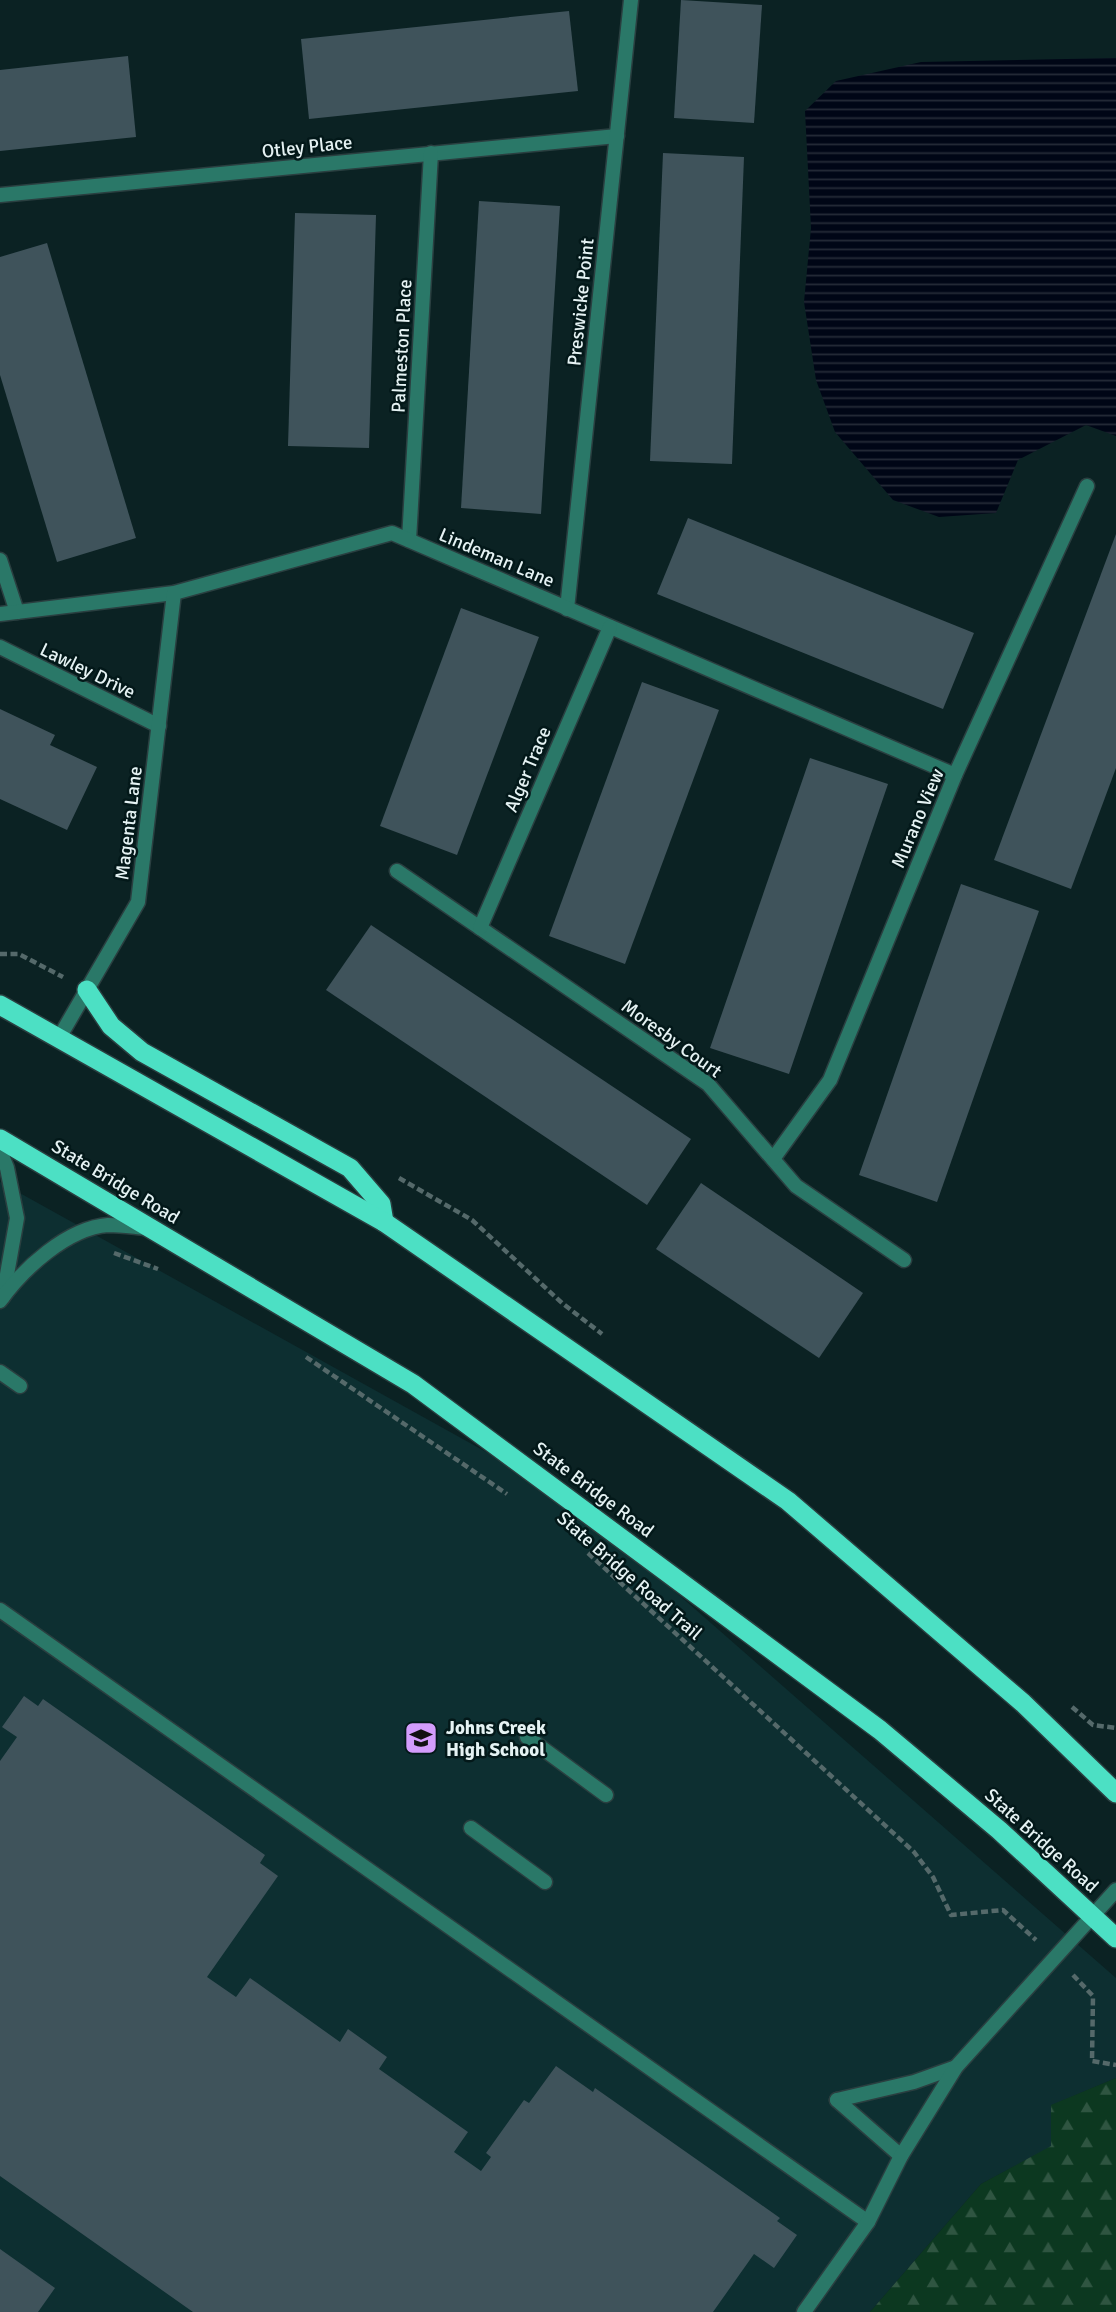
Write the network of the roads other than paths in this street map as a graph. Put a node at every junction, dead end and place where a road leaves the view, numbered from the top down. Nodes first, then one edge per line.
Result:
1 (631, 0) edge
2 (617, 136) junction
3 (431, 153) junction
4 (0, 195) edge
5 (1087, 486) dead end
6 (409, 540) junction
7 (0, 560) edge
8 (174, 593) junction
9 (567, 609) junction
10 (17, 612) junction
11 (0, 614) edge
12 (610, 627) junction
13 (0, 647) edge
14 (159, 726) junction
15 (955, 775) junction
16 (397, 871) dead end
17 (480, 928) junction
18 (87, 990) junction
19 (0, 1005) edge
20 (59, 1038) junction
21 (0, 1139) edge
22 (0, 1152) edge
23 (773, 1159) junction
24 (384, 1222) junction
25 (151, 1228) junction
26 (904, 1261) dead end
27 (1, 1300) edge
28 (0, 1372) edge
29 (20, 1386) dead end
30 (0, 1610) edge
31 (527, 1737) dead end
32 (1116, 1793) edge
33 (606, 1794) dead end
34 (471, 1828) dead end
35 (545, 1882) dead end
36 (1116, 1890) edge
37 (1093, 1917) junction
38 (1116, 1938) edge
39 (956, 2067) junction
40 (901, 2156) junction
41 (868, 2222) junction
42 (804, 2312) edge

1 - 2 street, Preswicke Point
2 - 3 street, Otley Place
2 - 9 street, Preswicke Point
3 - 4 street, Otley Place
3 - 6 street, Palmeston Place
5 - 15 street, Murano View
6 - 8 street, Lindeman Lane
6 - 9 street, Lindeman Lane
7 - 10 street
8 - 10 street, Lindeman Lane
8 - 14 street, Magenta Lane
9 - 12 street, Lindeman Lane
10 - 11 street, Lindeman Lane
12 - 15 street, Lindeman Lane
12 - 17 street, Alger Trace
13 - 14 street, Lawley Drive
14 - 18 street, Magenta Lane
15 - 23 street, Murano View
16 - 17 street, Moresby Court
17 - 23 street, Moresby Court
18 - 20 street, Magenta Lane
18 - 24 highway
19 - 20 highway
20 - 24 highway
21 - 25 highway, State Bridge Road
22 - 27 street
23 - 26 street, Moresby Court
24 - 32 highway
25 - 27 street
25 - 37 highway, State Bridge Road
28 - 29 street
30 - 41 street
31 - 33 street
34 - 35 street
36 - 37 street
37 - 38 highway, State Bridge Road
37 - 39 street
39 - 40 street
39 - 40 street
40 - 41 street
41 - 42 street

